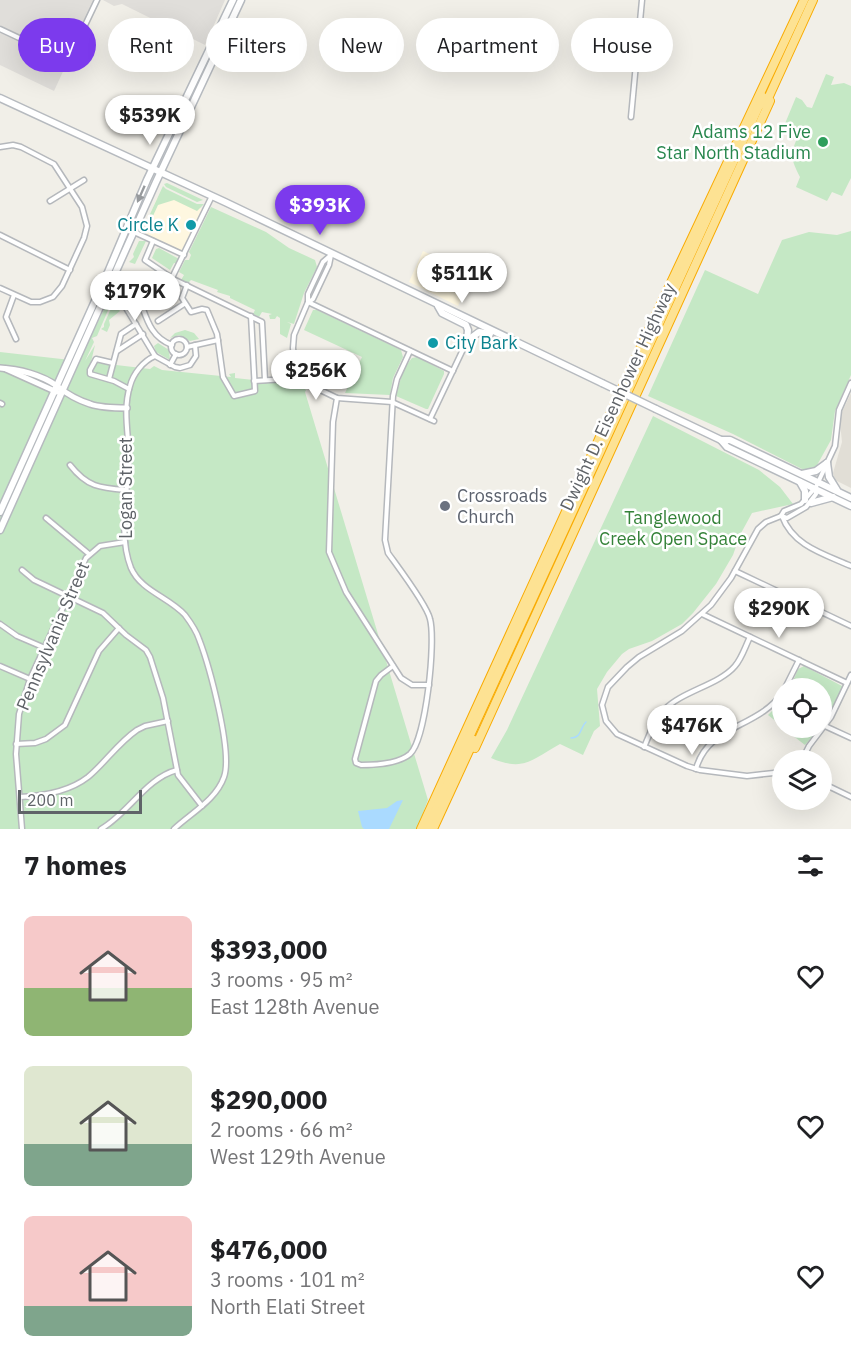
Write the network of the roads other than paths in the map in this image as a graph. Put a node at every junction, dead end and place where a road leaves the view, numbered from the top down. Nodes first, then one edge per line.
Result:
1 (97, 0) edge
2 (233, 0) edge
3 (241, 0) edge
4 (642, 0) edge
5 (806, 0) edge
6 (815, 0) edge
7 (0, 29) edge
8 (0, 98) edge
9 (632, 117) dead end
10 (0, 147) edge
11 (152, 168) junction
12 (161, 172) junction
13 (84, 180) dead end
14 (70, 189) junction
15 (212, 196) junction
16 (50, 201) dead end
17 (134, 232) junction
18 (0, 235) edge
19 (153, 241) junction
20 (184, 255) junction
21 (331, 255) junction
22 (70, 270) junction
23 (111, 273) junction
24 (173, 279) junction
25 (187, 285) junction
26 (0, 288) edge
27 (14, 295) junction
28 (45, 301) junction
29 (308, 302) junction
30 (123, 303) dead end
31 (140, 304) junction
32 (184, 304) junction
33 (438, 305) junction
34 (48, 308) dead end
35 (251, 316) junction
36 (158, 321) dead end
37 (136, 324) junction
38 (143, 334) junction
39 (505, 337) junction
40 (16, 339) dead end
41 (218, 340) junction
42 (467, 341) junction
43 (172, 345) junction
44 (195, 345) junction
45 (187, 347) junction
46 (116, 351) junction
47 (410, 351) junction
48 (176, 354) junction
49 (155, 356) junction
50 (113, 363) junction
51 (170, 365) junction
52 (2, 368) edge
53 (453, 371) junction
54 (109, 379) junction
55 (287, 379) dead end
56 (265, 380) junction
57 (254, 381) junction
58 (851, 383) edge
59 (129, 389) junction
60 (58, 390) junction
61 (337, 398) junction
62 (392, 402) junction
63 (127, 408) junction
64 (827, 464) junction
65 (70, 465) dead end
66 (800, 478) junction
67 (817, 485) junction
68 (126, 490) junction
69 (835, 494) junction
70 (851, 498) edge
71 (808, 501) junction
72 (851, 506) edge
73 (0, 512) edge
74 (781, 516) junction
75 (46, 518) dead end
76 (0, 530) edge
77 (125, 542) junction
78 (89, 554) junction
79 (851, 566) edge
80 (22, 570) dead end
81 (735, 571) junction
82 (68, 596) junction
83 (702, 614) junction
84 (0, 624) edge
85 (851, 626) edge
86 (118, 628) junction
87 (750, 637) junction
88 (45, 648) junction
89 (799, 660) junction
90 (0, 666) edge
91 (393, 666) junction
92 (851, 675) edge
93 (790, 678) edge
94 (30, 680) junction
95 (847, 683) junction
96 (429, 685) junction
97 (772, 704) edge
98 (832, 712) edge
99 (168, 722) junction
100 (832, 729) edge
101 (851, 738) edge
102 (16, 744) junction
103 (644, 747) junction
104 (696, 769) junction
105 (177, 770) junction
106 (772, 773) edge
107 (832, 788) edge
108 (20, 797) junction
109 (851, 797) edge
110 (202, 806) junction
111 (22, 829) edge
112 (101, 829) edge
113 (174, 829) edge
114 (421, 829) edge
115 (427, 829) edge
116 (434, 829) edge
117 (439, 829) edge

1 - 7 street
2 - 11 main road
3 - 12 main road
4 - 9 street
5 - 114 highway, Dwight D. Eisenhower Highway
5 - 115 highway
6 - 116 highway
6 - 117 highway, Dwight D. Eisenhower Highway
8 - 11 main road
10 - 14 street
11 - 12 main road
11 -> 23 main road
12 - 15 main road
12 - 17 main road
13 - 14 street
14 - 16 street
14 - 22 street
15 - 20 street
15 - 21 main road
17 - 19 street
17 - 23 main road
18 - 22 street
19 - 20 street
19 - 24 street
20 - 24 street
21 - 29 street
21 - 33 main road
22 - 28 street
23 - 31 street
23 - 60 main road
24 - 25 street
24 - 31 street
25 - 32 street
25 - 35 street
26 - 27 street
27 - 28 street
27 - 40 street
28 - 34 street
29 - 47 street
29 - 61 street
30 - 37 street
31 - 43 street
32 - 36 street
32 - 41 street
33 - 39 main road
33 - 42 main road
35 - 56 street
35 - 57 street
37 - 38 street
37 - 46 street
38 - 46 street
38 - 49 street
39 - 42 main road
39 - 66 main road, bridge
41 - 44 street
41 - 57 street
42 - 53 street
43 - 45 street
43 - 48 street
44 - 45 street
44 - 51 street
45 - 48 street
46 - 50 street
47 - 53 street
47 - 62 street
48 - 51 street
49 - 51 street
49 - 59 street, Logan Street
50 - 54 street
50 - 54 street
52 - 60 street
53 - 62 street
54 - 59 street
55 - 56 street
56 - 57 street
58 - 64 street
59 - 63 street, Logan Street
60 - 63 street
60 - 73 main road
60 - 76 main road
61 - 62 street
61 - 91 street
62 - 96 street
63 - 68 street, Logan Street
64 - 66 main road
64 - 67 street
64 - 69 main road
65 - 68 street
66 - 67 main road
66 - 71 main road
67 - 69 main road
67 - 71 street
68 - 77 street, Logan Street
69 - 70 main road
69 - 71 main road
69 - 72 main road
71 - 74 street
74 - 79 street
74 - 81 street
75 - 78 street
77 - 78 street, Pennsylvania Street
77 - 110 street, Logan Street
78 - 82 street, Pennsylvania Street
80 - 82 street
81 - 83 street
81 - 85 street
82 - 86 street
82 - 88 street, Pennsylvania Street
83 - 87 street
83 - 103 street
84 - 88 street
86 - 99 street
86 - 102 street
87 - 89 street
87 - 103 street
88 - 94 street, Pennsylvania Street
89 - 93 street
89 - 95 street
90 - 94 street
91 - 96 street
91 - 96 street
92 - 95 street
94 - 102 street, Pennsylvania Street
95 - 98 street
97 - 104 street
99 - 105 street
99 - 108 street
100 - 101 street
102 - 108 street, Pennsylvania Street
103 - 104 street
104 - 106 street
105 - 110 street
105 - 112 street
107 - 109 street
108 - 111 street, Pennsylvania Street
110 - 113 street, Logan Street

